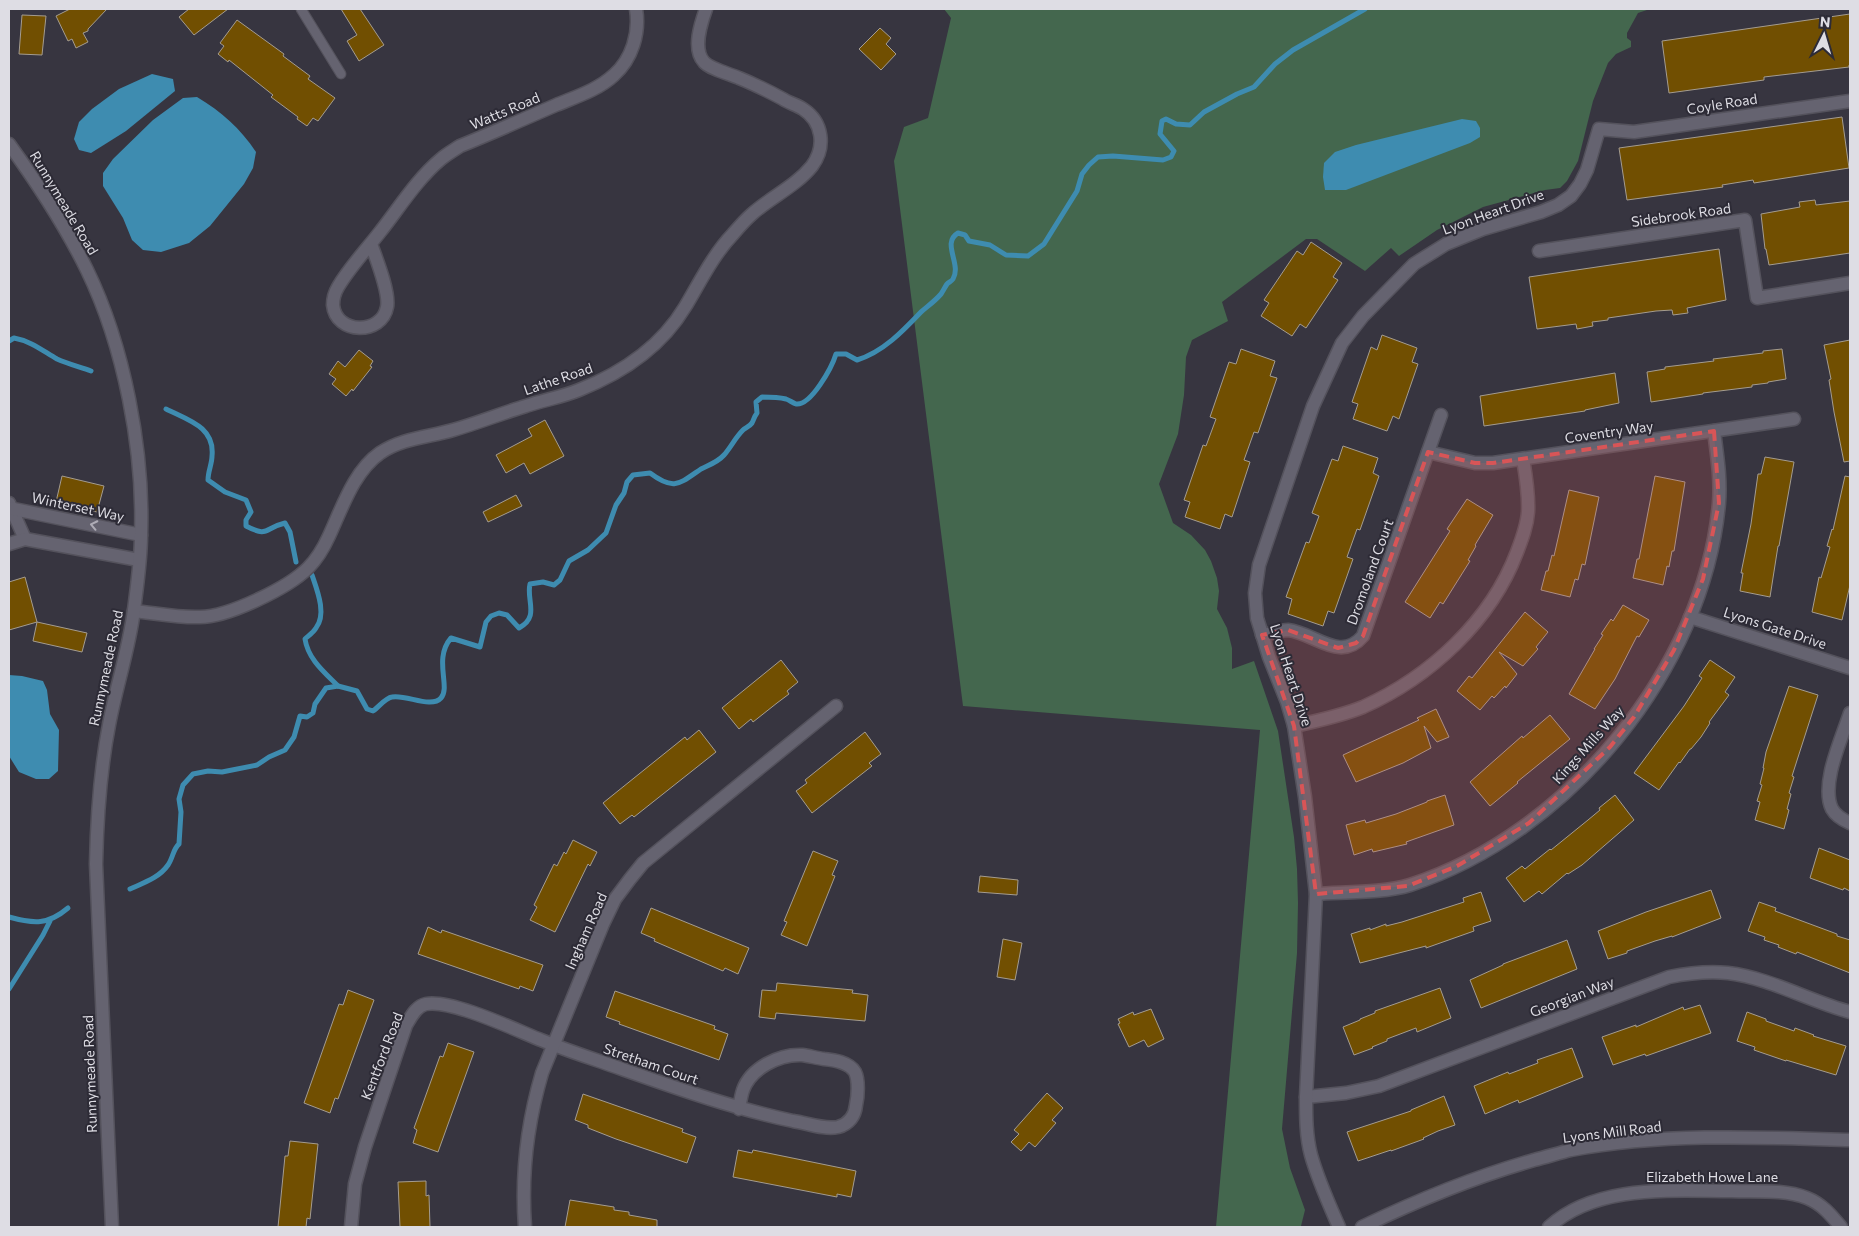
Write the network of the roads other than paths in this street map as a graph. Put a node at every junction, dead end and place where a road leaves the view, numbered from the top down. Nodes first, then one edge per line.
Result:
1 (301, 9) edge
2 (636, 9) edge
3 (706, 9) edge
4 (341, 74) dead end
5 (1850, 101) edge
6 (1599, 129) joint
7 (9, 144) edge
8 (371, 244) junction
9 (1539, 251) dead end
10 (1850, 283) edge
11 (1441, 415) dead end
12 (1794, 419) dead end
13 (1714, 431) junction
14 (1428, 452) junction
15 (1523, 459) junction
16 (9, 506) edge
17 (141, 536) junction
18 (25, 539) junction
19 (9, 544) edge
20 (139, 560) junction
21 (134, 611) junction
22 (1690, 617) junction
23 (1262, 635) junction
24 (1850, 668) edge
25 (836, 706) dead end
26 (1850, 714) edge
27 (1294, 726) junction
28 (1850, 823) edge
29 (1316, 894) junction
30 (1850, 1012) edge
31 (554, 1045) junction
32 (1306, 1097) junction
33 (739, 1109) junction
34 (1850, 1140) edge
35 (112, 1227) edge
36 (351, 1227) edge
37 (525, 1227) edge
38 (1339, 1227) edge
39 (1362, 1227) edge
40 (1549, 1227) edge
41 (1841, 1227) edge

1 - 4 lane
2 - 8 street, Watts Road
3 - 21 street, Lathe Road
5 - 6 street, Coyle Road
6 - 23 street, Lyon Heart Drive
7 - 17 street, Runnymeade Road
8 - 8 street, Watts Road
9 - 10 street, Sidebrook Road
11 - 14 street, Dromoland Court
12 - 13 street, Coventry Way
13 - 15 street, Coventry Way
13 - 22 street, Kings Mills Way
14 - 15 street, Coventry Way
14 - 23 street, Dromoland Court
15 - 27 street
17 -> 16 street, Winterset Way
16 - 18 street
17 - 20 street, Runnymeade Road
18 - 19 street
18 - 20 street
20 - 21 street, Runnymeade Road
21 - 35 street, Runnymeade Road
22 - 24 street, Lyons Gate Drive
22 - 29 street, Kings Mills Way
23 - 27 street, Lyon Heart Drive
25 - 31 street, Ingham Road
26 - 28 street
27 - 29 street, Lyon Heart Drive
29 - 32 street, Lyon Heart Drive
30 - 32 street, Georgian Way
31 - 33 street, Stretham Court
31 - 36 street, Kentford Road
31 - 37 street, Ingham Road
32 - 38 street, Lyon Heart Drive
33 - 33 street, Stretham Court
34 - 39 street, Lyons Mill Road
40 - 41 street, Elizabeth Howe Lane

